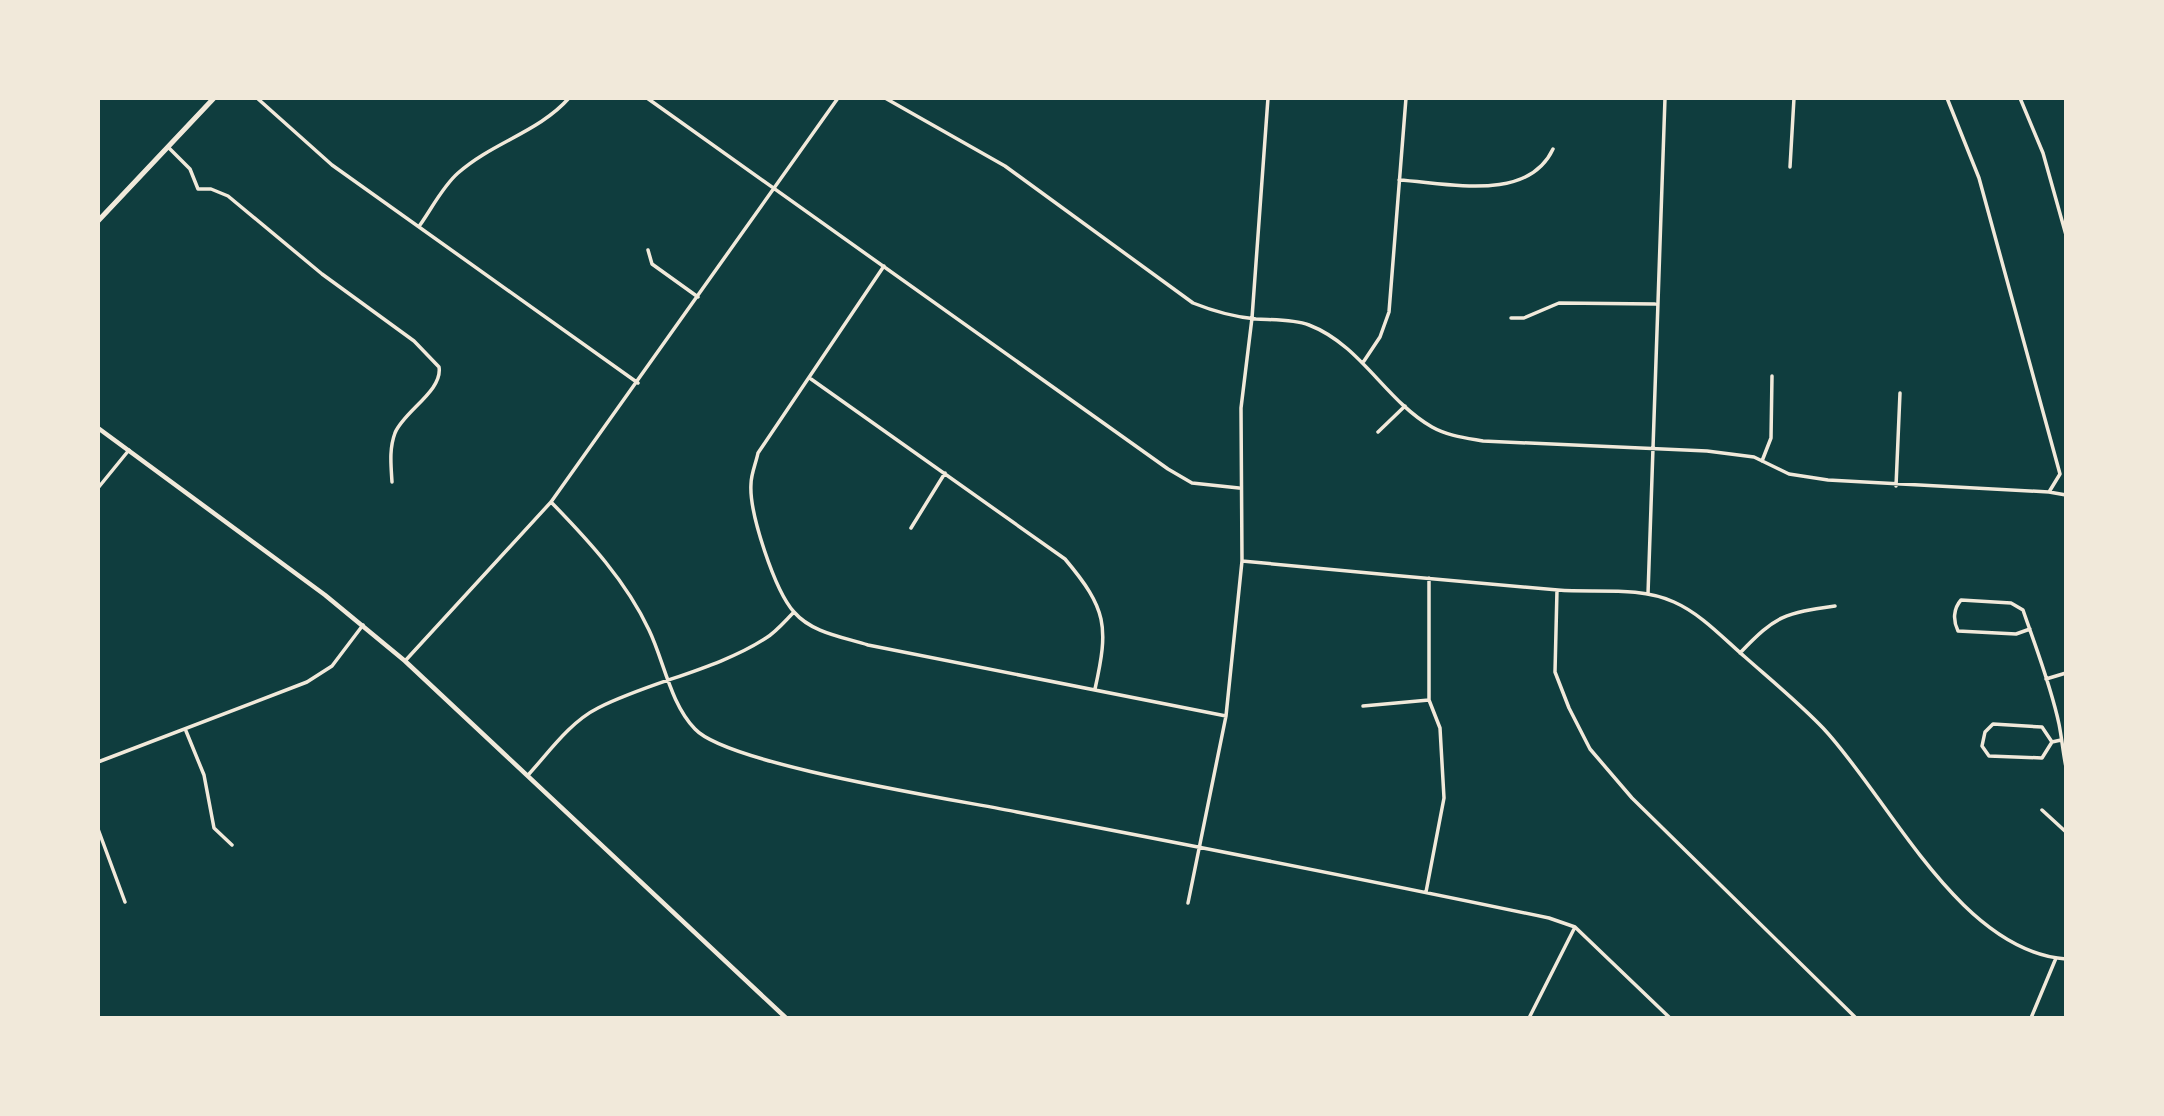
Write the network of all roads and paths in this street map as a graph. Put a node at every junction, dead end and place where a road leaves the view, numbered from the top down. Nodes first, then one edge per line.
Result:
1 (214, 98) edge
2 (257, 98) edge
3 (569, 98) edge
4 (647, 98) edge
5 (838, 98) edge
6 (885, 98) edge
7 (1268, 98) edge
8 (1406, 98) edge
9 (1665, 98) edge
10 (1794, 98) edge
11 (1947, 98) edge
12 (2020, 98) edge
13 (168, 147) junction
14 (1553, 149) dead end
15 (1790, 167) dead end
16 (1399, 180) junction
17 (776, 188) junction
18 (98, 221) edge
19 (420, 225) junction
20 (2066, 235) edge
21 (648, 250) dead end
22 (884, 266) junction
23 (698, 297) junction
24 (1655, 304) junction
25 (1252, 318) junction
26 (1511, 318) dead end
27 (1364, 361) junction
28 (1772, 376) dead end
29 (811, 379) junction
30 (638, 383) junction
31 (1900, 393) dead end
32 (1405, 406) junction
33 (98, 428) edge
34 (1378, 432) dead end
35 (1652, 449) junction
36 (129, 450) junction
37 (1762, 461) junction
38 (945, 473) junction
39 (391, 482) dead end
40 (1896, 485) junction
41 (98, 488) edge
42 (1239, 488) junction
43 (2049, 492) junction
44 (2066, 495) edge
45 (551, 502) junction
46 (911, 528) dead end
47 (1242, 561) junction
48 (1429, 578) junction
49 (1557, 590) junction
50 (1648, 594) junction
51 (1835, 606) dead end
52 (794, 612) junction
53 (363, 625) junction
54 (2029, 629) junction
55 (1740, 653) junction
56 (405, 661) junction
57 (2066, 673) edge
58 (667, 678) junction
59 (2046, 679) junction
60 (1095, 690) junction
61 (1429, 700) junction
62 (1363, 706) dead end
63 (1226, 716) junction
64 (186, 731) junction
65 (2061, 740) junction
66 (2052, 742) junction
67 (98, 762) edge
68 (2066, 767) edge
69 (528, 774) junction
70 (2042, 810) dead end
71 (98, 829) edge
72 (2066, 832) edge
73 (232, 845) dead end
74 (1200, 848) junction
75 (1426, 892) junction
76 (125, 902) dead end
77 (1188, 904) dead end
78 (1574, 927) junction
79 (2056, 958) junction
80 (2066, 959) edge
81 (786, 1018) edge
82 (1529, 1018) edge
83 (1670, 1018) edge
84 (1856, 1018) edge
85 (2031, 1018) edge

1 - 13 main road
2 - 19 street
3 - 19 street
4 - 17 street
5 - 17 street
6 - 25 street
7 - 25 street
8 - 16 street
9 - 24 street
10 - 15 street
11 - 43 street
12 - 20 street
13 - 18 main road
13 - 39 street
14 - 16 street
16 - 27 street
17 - 22 street
17 - 23 street
19 - 30 street
21 - 23 street
22 - 29 street
22 - 42 street
23 - 30 street
24 - 26 street
24 - 35 street
25 - 27 street
25 - 42 street
27 - 32 street
28 - 37 street
29 - 38 street
29 - 52 street
30 - 45 street
31 - 40 street
32 - 34 street
32 - 35 street
33 - 36 street
35 - 37 street
35 - 50 street
36 - 41 street
36 - 53 street
37 - 40 street
38 - 46 street
38 - 60 street
40 - 43 street
42 - 47 street
43 - 44 street
45 - 56 street
45 - 58 street
47 - 48 street
47 - 63 street
48 - 49 street
48 - 61 street
49 - 50 street
49 - 84 street
50 - 55 street
51 - 55 street
52 - 58 street
52 - 60 street
53 - 56 street
53 - 64 street
54 - 54 street
54 - 59 street
55 - 79 street
56 - 69 street
57 - 59 street
58 - 69 street
58 - 74 street
59 - 65 street
60 - 63 street
61 - 62 street
61 - 75 street
63 - 74 street
64 - 67 street
64 - 73 street
65 - 66 street
65 - 68 street
66 - 66 street
69 - 81 street
70 - 72 street
71 - 76 street
74 - 75 street
74 - 77 street
75 - 78 street
78 - 82 street
78 - 83 street
79 - 80 street
79 - 85 street

